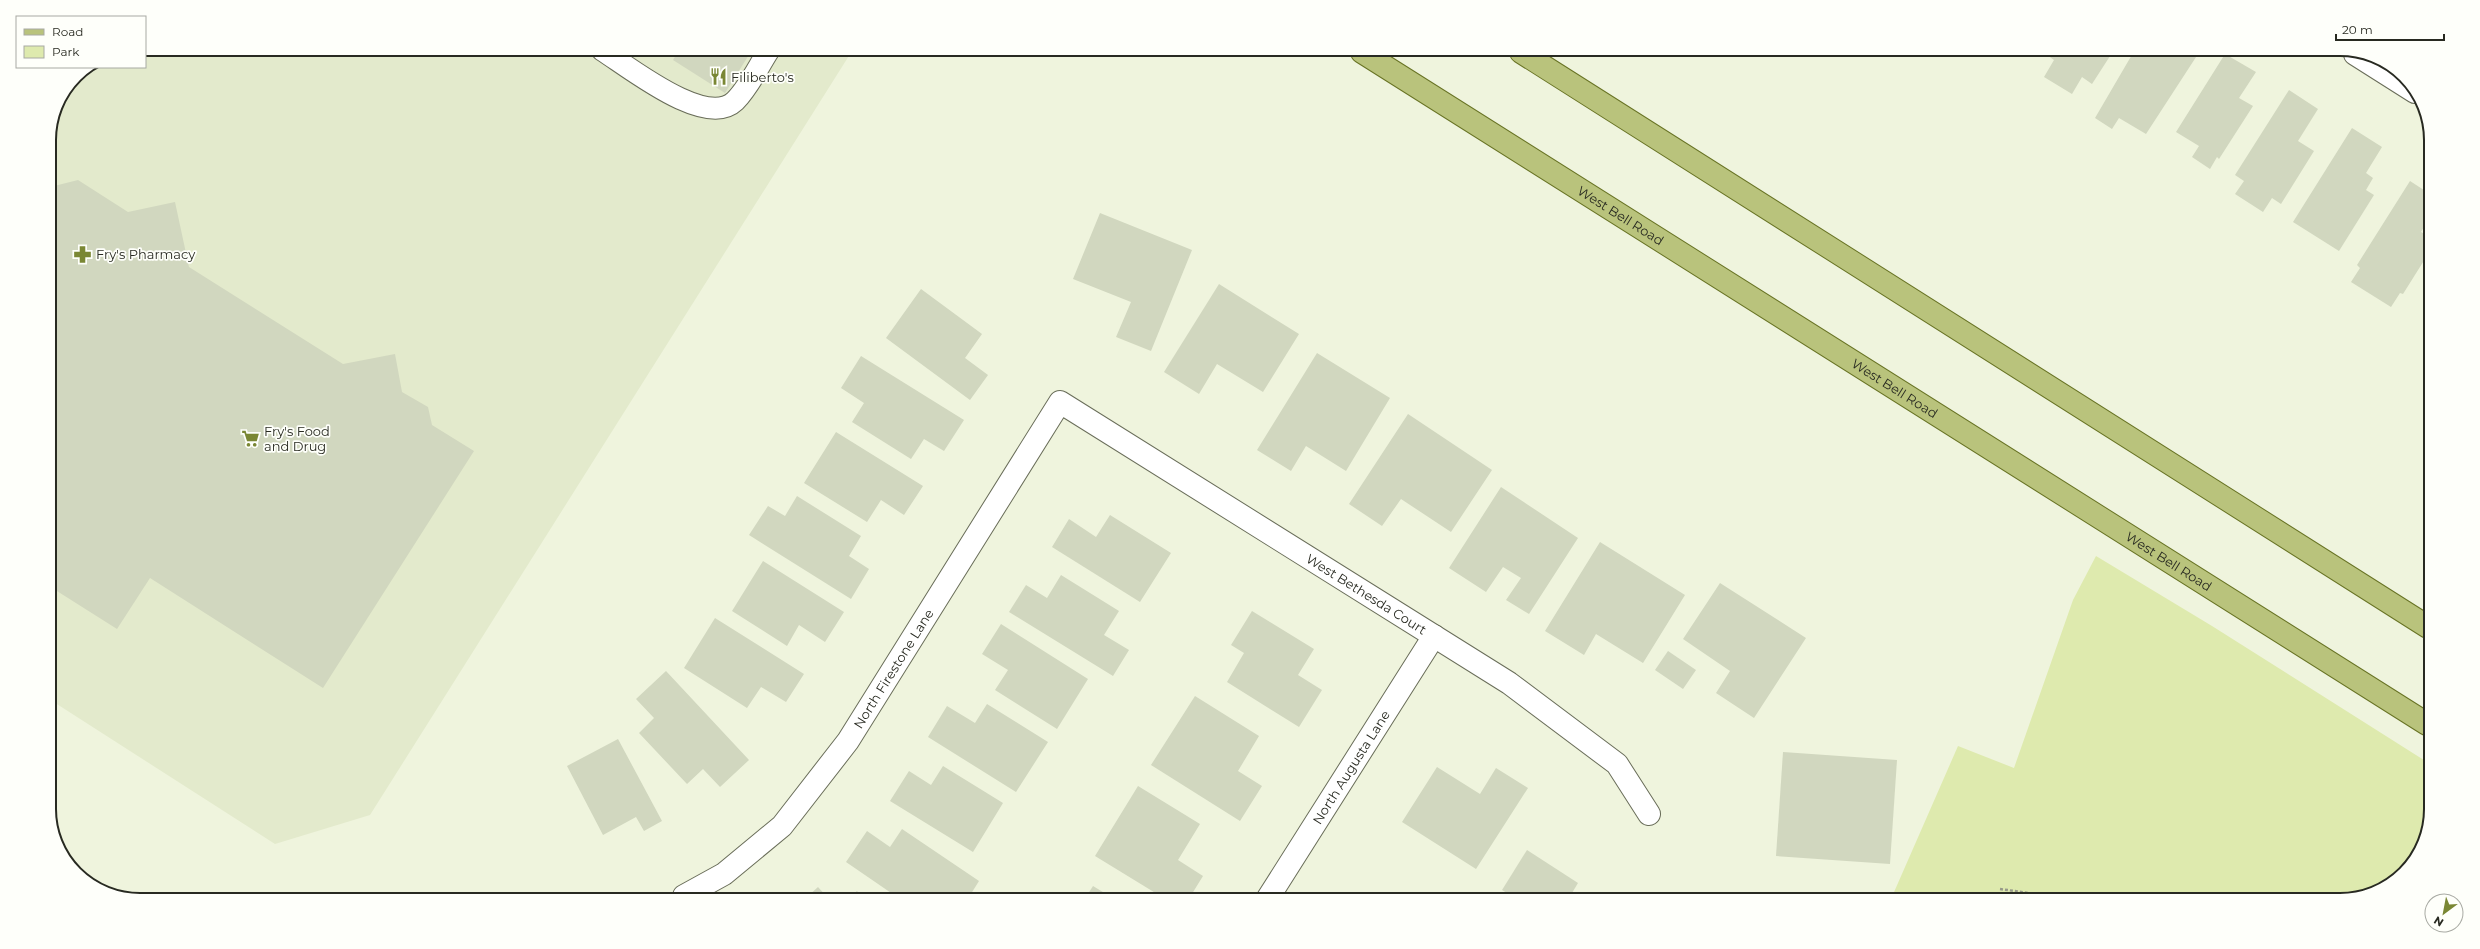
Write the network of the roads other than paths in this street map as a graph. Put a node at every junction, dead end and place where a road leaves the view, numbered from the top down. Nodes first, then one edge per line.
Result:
1 (611, 56) edge
2 (765, 56) edge
3 (1368, 56) edge
4 (1527, 56) edge
5 (2363, 59) edge
6 (2401, 83) edge
7 (1060, 402) joint
8 (2424, 624) edge
9 (1434, 636) junction
10 (2424, 722) edge
11 (1649, 814) dead end
12 (689, 893) edge
13 (1271, 893) edge

1 - 2 lane
3 - 10 main road, West Bell Road
4 - 8 main road
5 - 6 street
7 - 9 street, West Bethesda Court
7 - 12 street, North Firestone Lane
9 - 11 street, West Bethesda Court
9 - 13 street, North Augusta Lane

